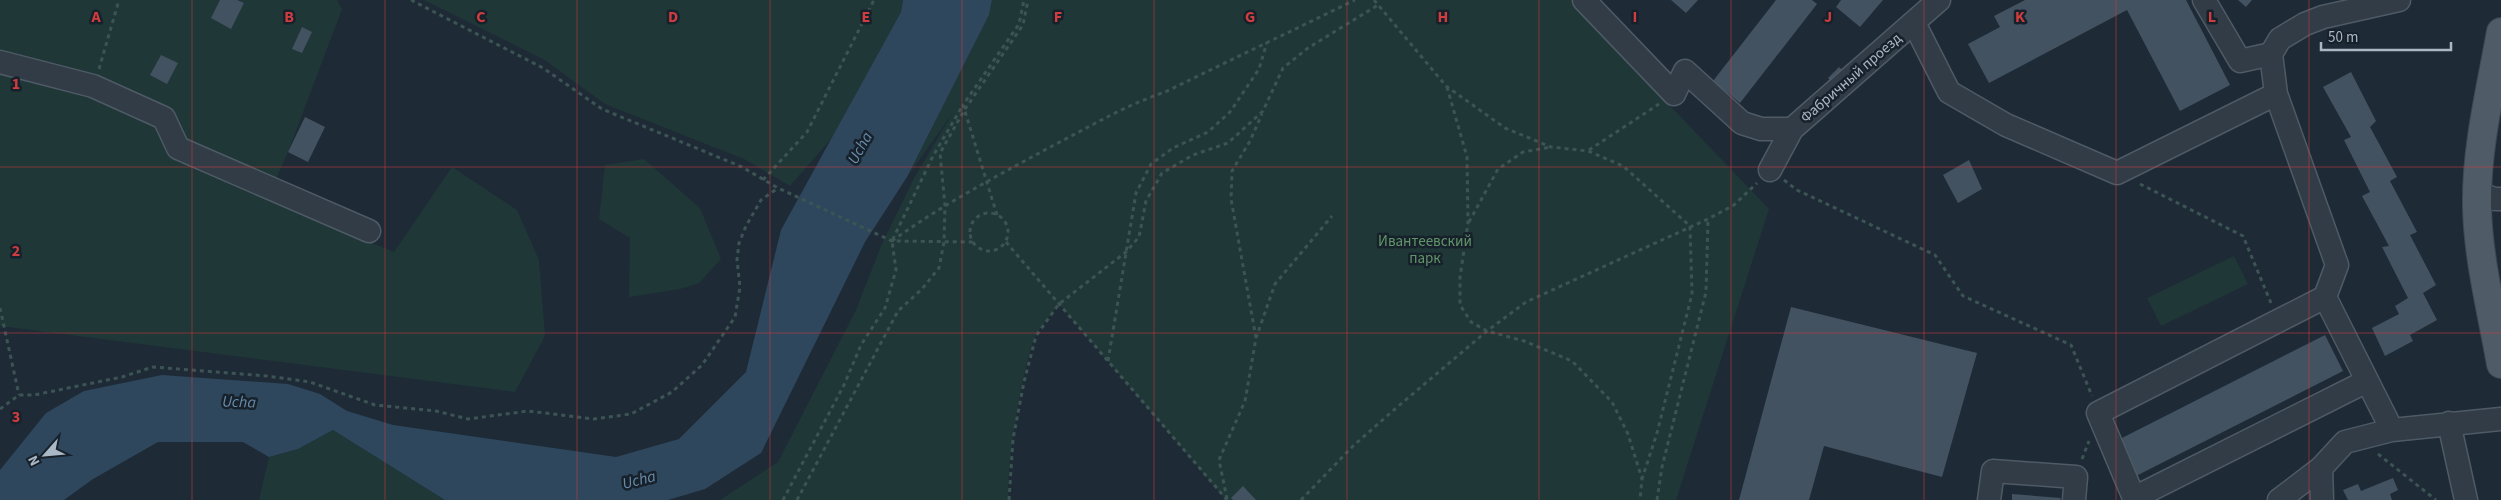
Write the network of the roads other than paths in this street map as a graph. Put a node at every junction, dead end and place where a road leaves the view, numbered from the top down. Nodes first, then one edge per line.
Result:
1 (1584, 0) edge
2 (1938, 0) edge
3 (2204, 0) edge
4 (2399, 0) edge
5 (1914, 23) junction
6 (2501, 32) edge
7 (2271, 54) junction
8 (0, 62) edge
9 (2276, 94) junction
10 (1792, 129) junction
11 (1770, 170) road end
12 (2489, 196) edge
13 (369, 231) dead end
14 (2325, 297) junction
15 (2501, 364) edge
16 (2367, 381) junction
17 (2501, 418) edge
18 (2449, 424) junction
19 (2392, 430) junction
20 (2320, 468) junction
21 (1989, 500) edge
22 (2074, 500) edge
23 (2279, 500) edge
24 (2322, 500) edge
25 (2466, 500) edge

1 - 10 street, Фабричный проезд
2 - 5 street, Фабричный проезд
3 - 7 street
4 - 7 street
5 - 9 street
5 - 10 street, Фабричный проезд
6 - 12 main road
7 - 9 street
8 - 13 street
9 - 14 street
10 - 11 street
12 - 15 main road
14 - 16 street
14 - 16 street
16 - 19 street
17 - 18 street
18 - 19 street
18 - 25 street
19 - 20 street
20 - 23 street
20 - 24 street
21 - 22 street

